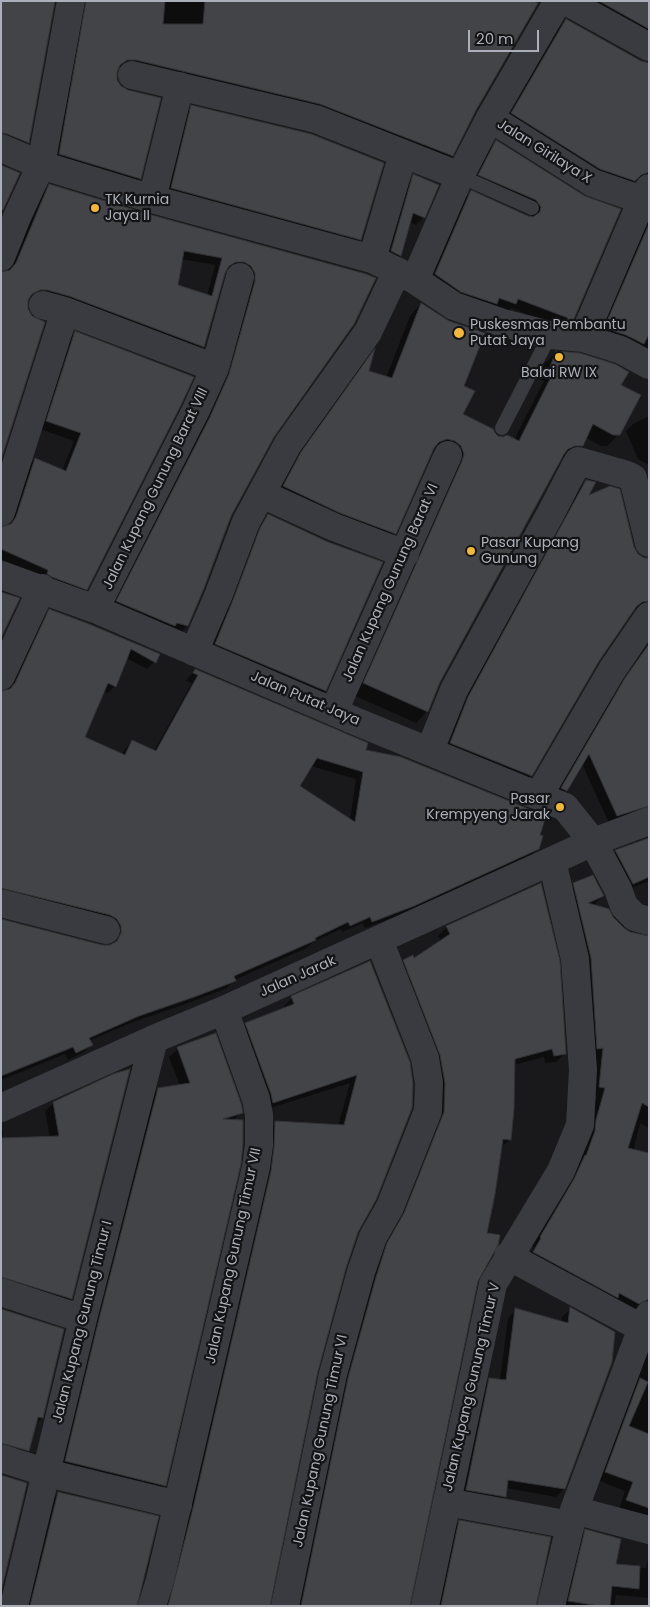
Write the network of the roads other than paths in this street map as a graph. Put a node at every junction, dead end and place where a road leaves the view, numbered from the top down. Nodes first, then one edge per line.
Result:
1 (71, 1) edge
2 (558, 1) edge
3 (566, 1) edge
4 (649, 47) edge
5 (132, 75) dead end
6 (180, 86) junction
7 (490, 118) junction
8 (1, 148) edge
9 (404, 154) junction
10 (41, 165) junction
11 (460, 176) junction
12 (645, 194) edge
13 (152, 199) junction
14 (532, 208) dead end
15 (1, 257) edge
16 (372, 258) junction
17 (406, 275) junction
18 (240, 278) dead end
19 (550, 335) junction
20 (583, 338) junction
21 (649, 365) edge
22 (215, 368) junction
23 (502, 428) dead end
24 (448, 455) dead end
25 (262, 494) junction
26 (1, 512) edge
27 (649, 542) edge
28 (405, 554) junction
29 (1, 575) edge
30 (42, 588) junction
31 (95, 609) junction
32 (649, 616) edge
33 (194, 652) junction
34 (1, 676) edge
35 (334, 711) junction
36 (430, 750) junction
37 (539, 795) junction
38 (649, 821) edge
39 (594, 842) junction
40 (552, 861) junction
41 (1, 903) edge
42 (649, 921) edge
43 (106, 930) dead end
44 (379, 940) junction
45 (224, 1010) junction
46 (154, 1039) junction
47 (2, 1106) edge
48 (508, 1256) junction
49 (1, 1292) edge
50 (83, 1319) junction
51 (647, 1325) edge
52 (1, 1458) edge
53 (47, 1473) junction
54 (446, 1502) junction
55 (178, 1505) junction
56 (572, 1517) junction
57 (649, 1530) edge
58 (11, 1593) edge
59 (152, 1606) edge
60 (285, 1606) edge
61 (425, 1606) edge
62 (550, 1606) edge

1 - 10 street
2 - 7 street
3 - 4 street
5 - 6 street
6 - 9 street
6 - 13 street
7 - 11 street
7 - 12 street, Jalan Girilaya X
8 - 10 street
9 - 11 street
9 - 16 street
10 - 13 street
10 - 15 street
11 - 14 lane
11 - 17 street
12 - 20 street
13 - 16 street
16 - 17 street
17 - 19 street
17 - 25 street
18 - 22 street, Jalan Kupang Gunung Barat VIII
19 - 20 street
19 - 23 lane
20 - 21 street
22 - 26 street
22 - 31 street, Jalan Kupang Gunung Barat VIII
24 - 28 street, Jalan Kupang Gunung Barat VI
25 - 28 street
25 - 33 street
27 - 36 street
28 - 35 street, Jalan Kupang Gunung Barat VI
29 - 30 street, Jalan Putat Jaya
30 - 31 street, Jalan Putat Jaya
30 - 34 street
31 - 33 street, Jalan Putat Jaya
32 - 37 street
33 - 35 street, Jalan Putat Jaya
35 - 36 street, Jalan Putat Jaya
36 - 37 street, Jalan Putat Jaya
37 - 39 street, Jalan Putat Jaya
38 - 39 street, Jalan Jarak
39 - 40 street, Jalan Jarak
39 - 42 street, Jalan Putat Jaya
40 - 44 street, Jalan Jarak
40 - 48 street, Jalan Kupang Gunung Timur V
41 - 43 street
44 - 45 street, Jalan Jarak
44 - 60 street, Jalan Kupang Gunung Timur VI
45 - 46 street, Jalan Jarak
45 - 55 street, Jalan Kupang Gunung Timur VII
46 - 47 street, Jalan Jarak
46 - 50 street, Jalan Kupang Gunung Timur I
48 - 51 street
48 - 54 street, Jalan Kupang Gunung Timur V
49 - 50 street
50 - 53 street, Jalan Kupang Gunung Timur I
51 - 56 street
52 - 53 street
53 - 55 street
53 - 58 street, Jalan Kupang Gunung Timur I
54 - 56 street
54 - 61 street, Jalan Kupang Gunung Timur V
55 - 59 street, Jalan Kupang Gunung Timur VII
56 - 57 street
56 - 62 street

